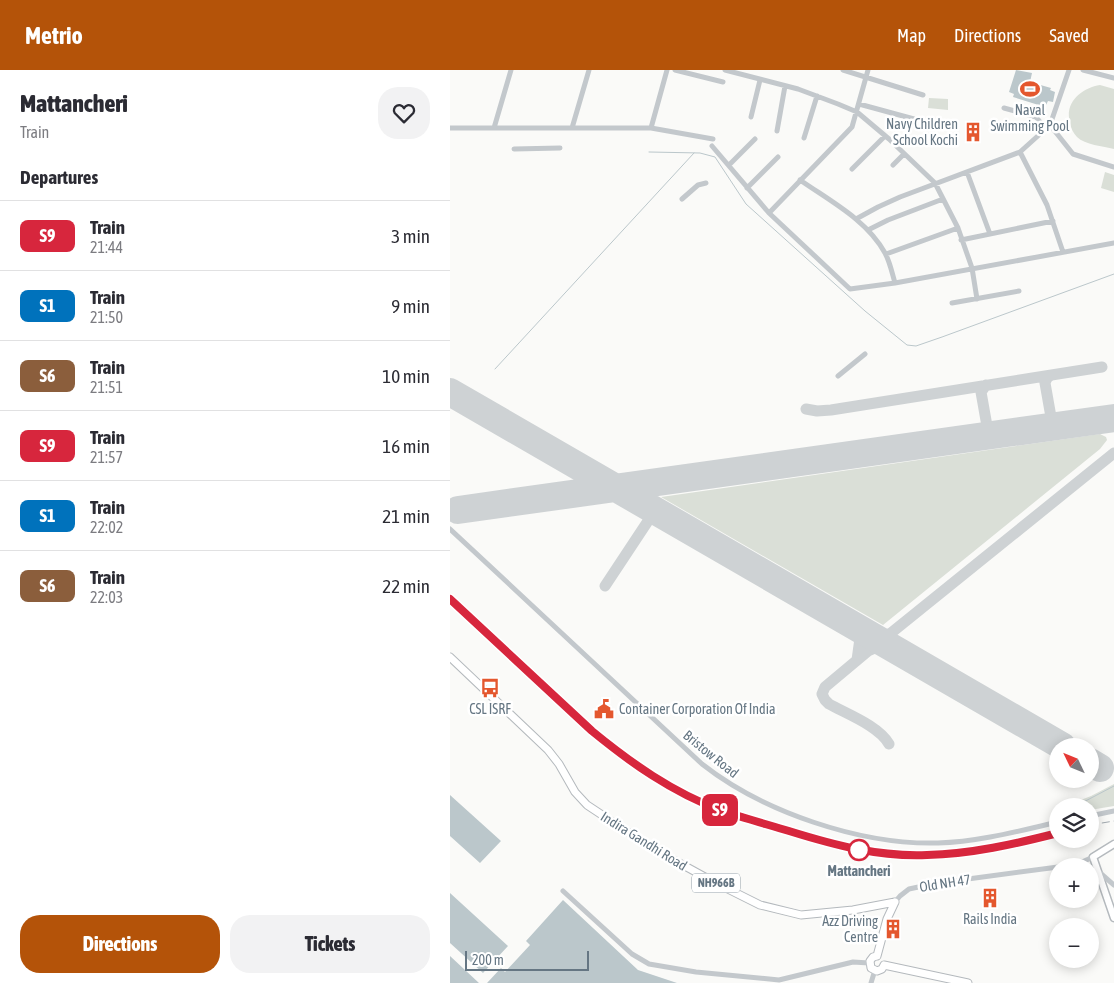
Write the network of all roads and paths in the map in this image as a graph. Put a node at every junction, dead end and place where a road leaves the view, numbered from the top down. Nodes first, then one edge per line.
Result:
1 (510, 70) edge
2 (589, 70) edge
3 (667, 70) edge
4 (675, 70) edge
5 (725, 70) edge
6 (843, 70) edge
7 (868, 70) edge
8 (1069, 70) edge
9 (1083, 70) edge
10 (866, 77) junction
11 (1114, 78) edge
12 (760, 80) junction
13 (723, 82) dead end
14 (785, 86) junction
15 (923, 95) dead end
16 (817, 96) junction
17 (859, 104) junction
18 (1004, 108) dead end
19 (856, 112) junction
20 (751, 117) dead end
21 (914, 119) dead end
22 (1048, 127) junction
23 (450, 128) edge
24 (494, 128) junction
25 (572, 128) junction
26 (651, 128) junction
27 (777, 131) dead end
28 (885, 136) junction
29 (804, 138) dead end
30 (755, 139) dead end
31 (560, 148) dead end
32 (514, 149) dead end
33 (1020, 152) junction
34 (904, 154) junction
35 (778, 157) dead end
36 (893, 165) dead end
37 (729, 166) junction
38 (1114, 167) edge
39 (852, 169) dead end
40 (967, 172) junction
41 (800, 180) junction
42 (706, 183) dead end
43 (935, 183) junction
44 (747, 188) junction
45 (682, 199) dead end
46 (943, 199) junction
47 (769, 212) junction
48 (856, 219) junction
49 (1053, 221) junction
50 (958, 228) junction
51 (868, 230) junction
52 (990, 234) junction
53 (961, 240) junction
54 (1114, 243) edge
55 (1064, 252) junction
56 (886, 254) junction
57 (972, 268) junction
58 (895, 282) junction
59 (1019, 292) dead end
60 (977, 299) junction
61 (952, 303) dead end
62 (865, 354) dead end
63 (838, 376) dead end
64 (450, 530) edge
65 (450, 657) edge
66 (1114, 811) edge
67 (1099, 814) edge
68 (1049, 824) edge
69 (1114, 844) edge
70 (1093, 857) joint
71 (1049, 868) edge
72 (1100, 872) junction
73 (1114, 885) edge
74 (564, 891) dead end
75 (895, 902) junction
76 (1114, 918) edge
77 (877, 956) junction
78 (869, 963) junction
79 (884, 964) junction
80 (875, 970) junction
81 (871, 983) edge
82 (968, 983) edge

1 - 24 street
2 - 25 street
3 - 26 street
4 - 13 street
5 - 12 street
6 - 10 street
7 - 10 street
8 - 22 street
9 - 11 street
10 - 15 street
10 - 17 street
12 - 14 street
12 - 20 street
14 - 16 street
14 - 27 street
16 - 19 street
16 - 29 street
17 - 19 street
17 - 21 street
18 - 22 street
19 - 28 street
19 - 41 street
22 - 33 street
22 - 38 street
23 - 24 street
24 - 25 street
25 - 26 street
26 - 37 street
28 - 34 street
28 - 39 street
30 - 37 street
31 - 32 street
33 - 40 street
33 - 49 street
34 - 36 street
34 - 43 street
35 - 44 street
37 - 44 street
40 - 43 street
40 - 52 street
41 - 47 street
41 - 48 street
42 - 45 street
43 - 46 street
43 - 48 street
44 - 47 street
46 - 50 street
46 - 51 street
47 - 58 street
48 - 51 street
49 - 52 street
49 - 55 street
50 - 53 street
50 - 56 street
51 - 56 street
52 - 53 street
53 - 57 street
54 - 55 street
55 - 57 street
56 - 58 street
57 - 58 street
57 - 60 street
59 - 60 street
60 - 61 street
62 - 63 street
64 - 68 street, Bristow Road
65 - 75 highway, Indira Gandhi Road / NH966B
66 - 67 street
69 - 70 main road
70 - 72 main road
71 - 75 street, Old NH 47
72 - 73 street
72 - 76 main road
74 - 78 street
75 - 77 highway, Old NH 47
77 - 78 highway
77 - 79 highway
78 - 80 highway
79 - 80 highway
79 - 82 highway
80 - 81 street

